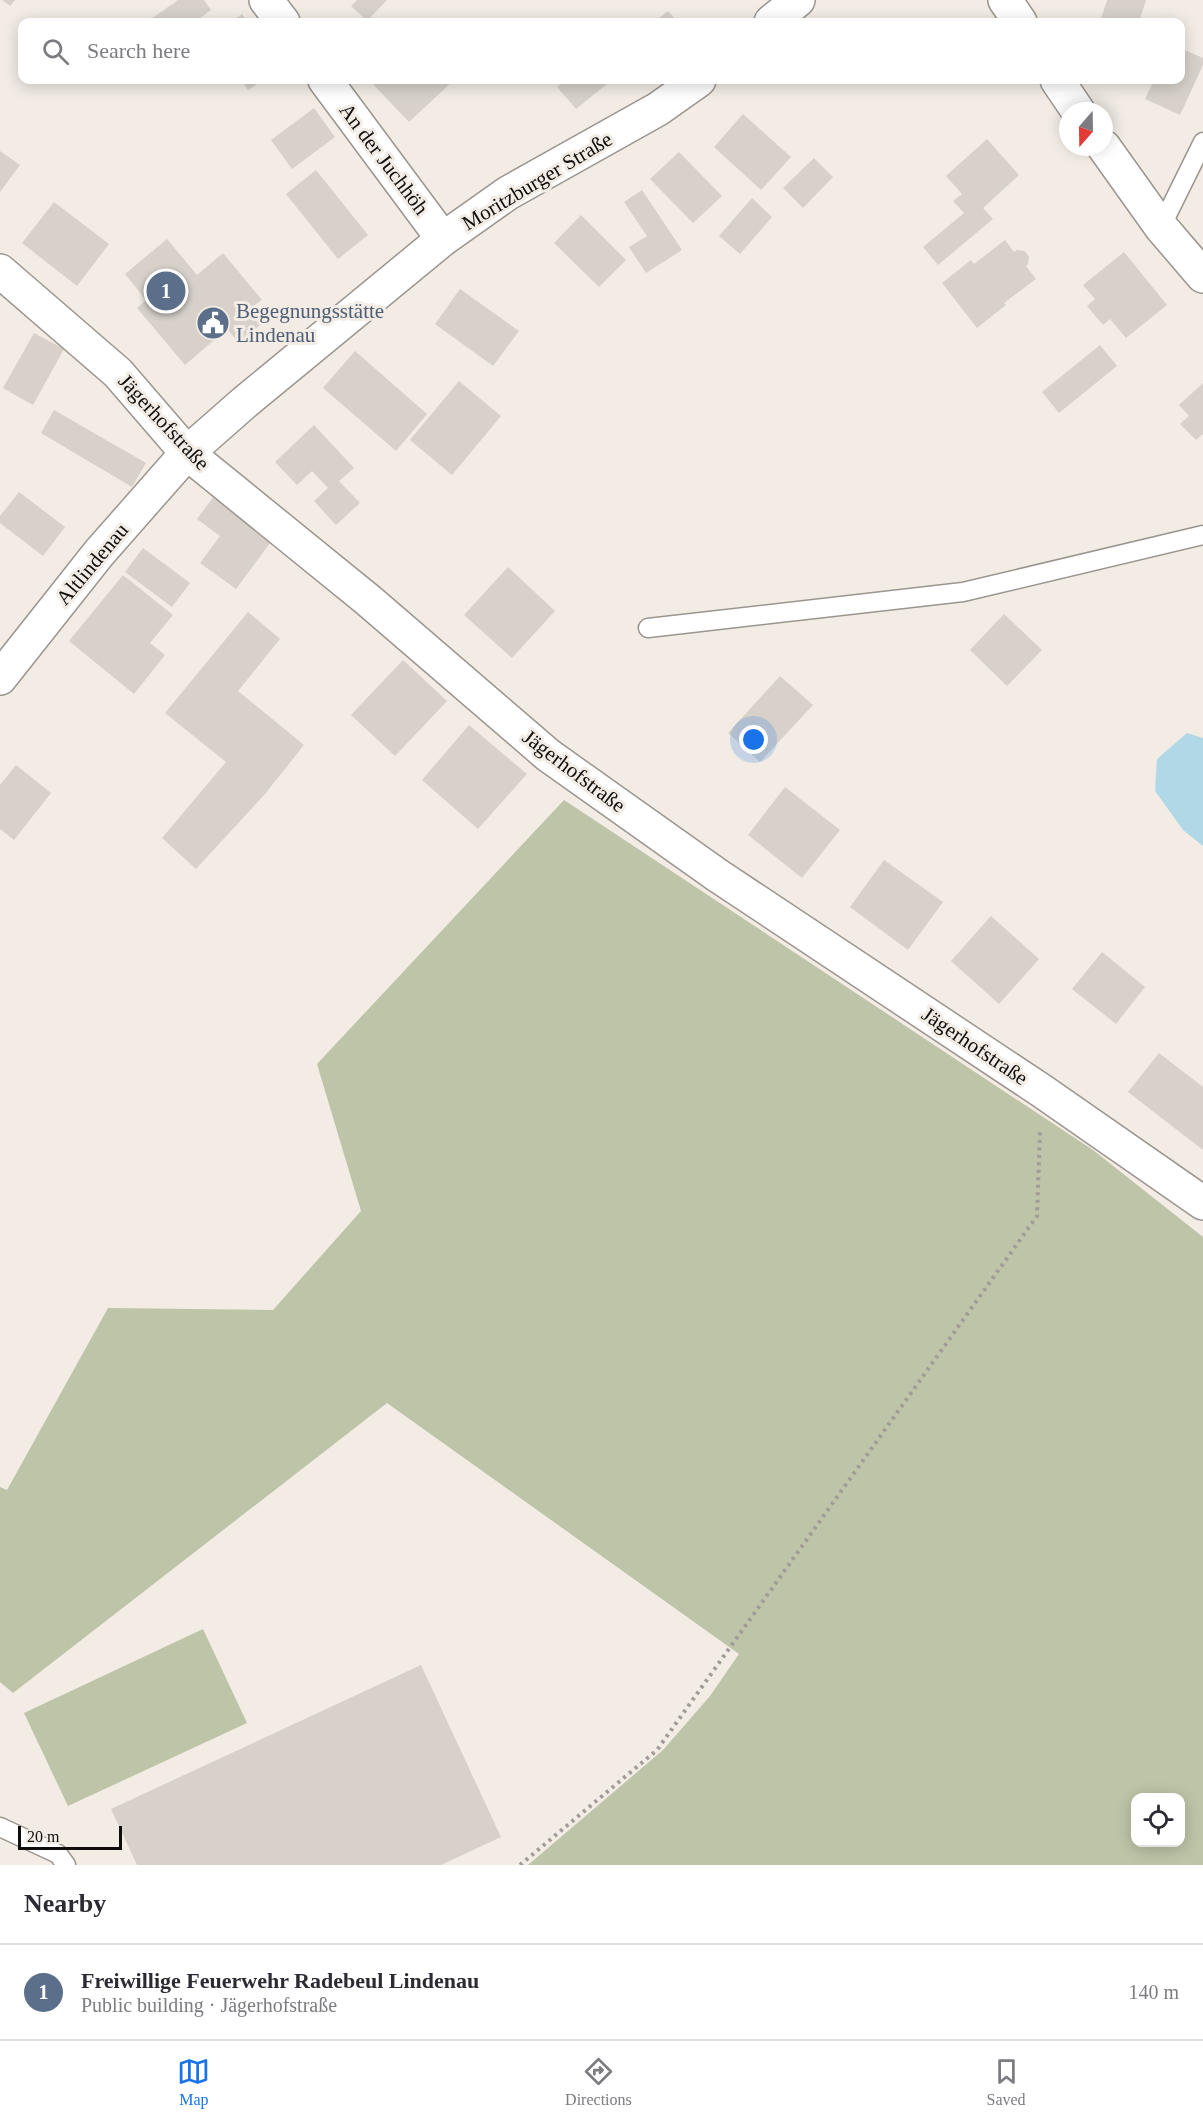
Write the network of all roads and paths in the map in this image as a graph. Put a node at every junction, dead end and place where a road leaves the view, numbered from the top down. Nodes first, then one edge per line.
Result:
1 (266, 0) edge
2 (798, 0) edge
3 (1005, 0) edge
4 (280, 18) edge
5 (776, 18) edge
6 (1017, 18) edge
7 (328, 84) edge
8 (693, 84) edge
9 (1060, 84) edge
10 (1072, 102) edge
11 (1203, 142) edge
12 (1110, 156) edge
13 (1161, 227) junction
14 (444, 239) junction
15 (0, 271) edge
16 (1203, 276) edge
17 (187, 453) junction
18 (1203, 535) edge
19 (648, 628) dead end
20 (0, 678) edge
21 (1042, 1091) junction
22 (1203, 1203) edge
23 (0, 1827) edge
24 (66, 1865) edge
25 (520, 1865) edge

1 - 4 street
2 - 5 street
3 - 6 street
7 - 14 street, An der Juchhöh
8 - 14 street, Moritzburger Straße
9 - 10 street
11 - 13 lane
12 - 13 street
13 - 16 street
14 - 17 street, Moritzburger Straße
15 - 17 street, Jägerhofstraße
17 - 20 street, Altlindenau
17 - 21 street, Jägerhofstraße
18 - 19 lane
21 - 22 street, Jägerhofstraße
21 - 25 path
23 - 24 lane

